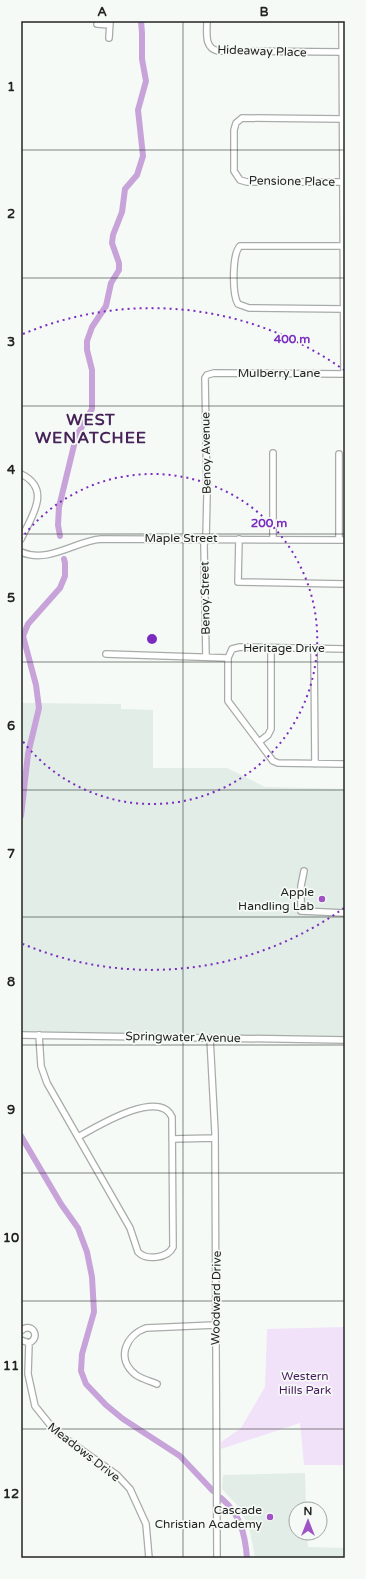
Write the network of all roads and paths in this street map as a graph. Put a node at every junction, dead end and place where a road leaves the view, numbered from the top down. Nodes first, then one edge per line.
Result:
1 (207, 21) edge
2 (342, 21) edge
3 (110, 23) edge
4 (98, 24) dead end
5 (109, 38) dead end
6 (343, 52) junction
7 (344, 74) edge
8 (342, 119) junction
9 (343, 182) junction
10 (343, 246) junction
11 (343, 309) junction
12 (214, 373) joint
13 (344, 374) edge
14 (273, 453) dead end
15 (339, 454) dead end
16 (21, 474) edge
17 (206, 538) junction
18 (21, 539) edge
19 (239, 539) junction
20 (273, 539) junction
21 (342, 540) edge
22 (21, 552) edge
23 (345, 584) edge
24 (271, 648) junction
25 (314, 648) junction
26 (345, 649) edge
27 (106, 654) dead end
28 (206, 657) junction
29 (228, 658) junction
30 (259, 742) junction
31 (315, 764) junction
32 (345, 764) edge
33 (304, 871) dead end
34 (345, 913) edge
35 (21, 1035) edge
36 (39, 1035) junction
37 (210, 1038) junction
38 (345, 1040) edge
39 (78, 1137) junction
40 (215, 1138) junction
41 (172, 1139) junction
42 (215, 1325) junction
43 (21, 1331) edge
44 (21, 1340) edge
45 (29, 1343) junction
46 (156, 1384) dead end
47 (149, 1558) edge
48 (217, 1558) edge

1 - 6 street, Hideaway Place
2 - 6 street
3 - 4 street
3 - 5 street
6 - 7 street
7 - 8 street
8 - 9 street
8 - 9 street, Pensione Place
9 - 10 street
10 - 11 street
10 - 11 street
11 - 13 street
12 - 13 street, Mulberry Lane
12 - 17 street, Benoy Avenue
14 - 20 street
15 - 21 street
16 - 18 street
17 - 19 street, Maple Street
17 - 22 street, Maple Street
17 - 28 street, Benoy Street
19 - 20 street, Maple Street
19 - 23 street
20 - 21 street, Maple Street
24 - 25 street, Heritage Drive
24 - 29 street, Heritage Drive
24 - 30 street
25 - 26 street, Heritage Drive
25 - 31 street
27 - 28 street
28 - 29 street
29 - 30 street, Heritage Drive
30 - 31 street, Heritage Drive
31 - 32 street, Heritage Drive
33 - 34 street
35 - 36 street, Springwater Avenue
36 - 37 street, Springwater Avenue
36 - 39 street
37 - 38 street, Springwater Avenue
37 - 40 street, Woodward Drive
39 - 41 street
39 - 41 street
40 - 41 street
40 - 42 street, Woodward Drive
42 - 46 street
42 - 48 street, Woodward Drive
43 - 45 street, Meadows Drive
44 - 45 street
45 - 47 street, Meadows Drive

